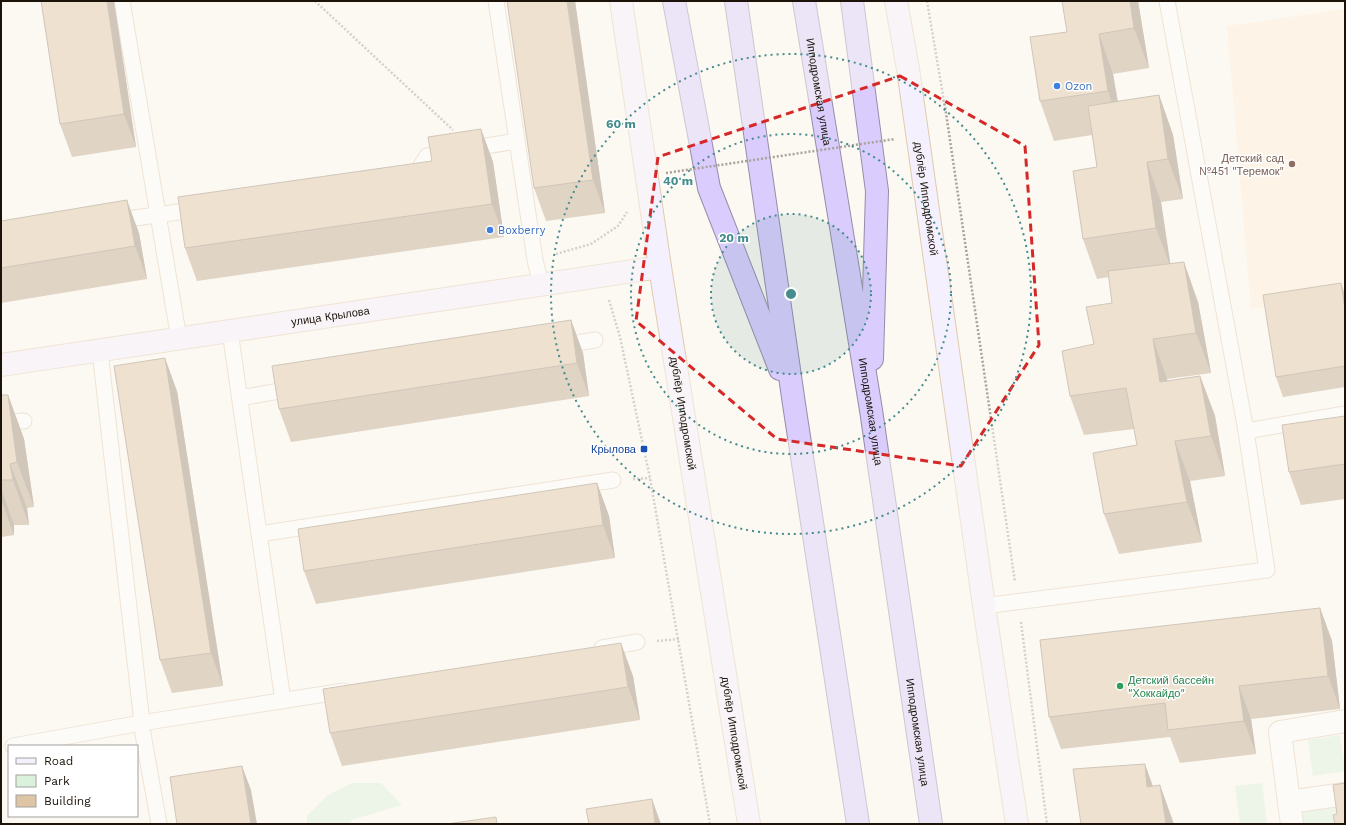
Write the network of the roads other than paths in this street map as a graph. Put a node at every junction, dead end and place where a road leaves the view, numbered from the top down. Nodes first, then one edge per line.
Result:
1 (122, 1) edge
2 (496, 1) edge
3 (622, 1) edge
4 (674, 1) edge
5 (736, 1) edge
6 (804, 1) edge
7 (852, 1) edge
8 (896, 1) edge
9 (1167, 1) edge
10 (516, 141) junction
11 (403, 183) edge
12 (213, 208) edge
13 (157, 215) junction
14 (103, 223) edge
15 (660, 267) junction
16 (540, 285) junction
17 (230, 331) junction
18 (179, 339) junction
19 (595, 340) dead end
20 (548, 348) edge
21 (100, 351) junction
22 (1, 365) edge
23 (311, 386) edge
24 (240, 398) junction
25 (794, 404) junction
26 (871, 410) junction
27 (1345, 414) edge
28 (24, 421) dead end
29 (1, 423) edge
30 (1246, 431) junction
31 (613, 480) dead end
32 (259, 534) junction
33 (984, 606) junction
34 (637, 642) dead end
35 (585, 651) edge
36 (357, 689) edge
37 (283, 701) junction
38 (1345, 722) edge
39 (142, 723) junction
40 (19, 745) edge
41 (1345, 794) edge
42 (1289, 802) junction
43 (159, 824) edge
44 (749, 824) edge
45 (858, 824) edge
46 (931, 824) edge
47 (1017, 824) edge
48 (1292, 824) edge

1 - 13 lane
2 - 10 lane
3 - 15 street, дублёр Ипподромской
4 - 25 highway
5 - 25 highway
6 - 26 highway, Ипподромская улица
7 - 26 highway
8 - 33 street, дублёр Ипподромской
9 - 30 lane
10 - 11 lane
10 - 16 lane
12 - 13 lane
13 - 14 lane
13 - 18 lane
15 - 16 street, улица Крылова
15 - 44 street, дублёр Ипподромской
16 - 17 street, улица Крылова
17 - 18 street, улица Крылова
17 - 24 lane
18 - 21 street, улица Крылова
19 - 20 lane
21 - 22 street, улица Крылова
21 - 39 lane
23 - 24 lane
24 - 32 lane
25 - 45 highway
26 - 46 highway, Ипподромская улица
27 - 30 lane
28 - 29 lane
30 - 33 lane
31 - 32 lane
32 - 37 lane
33 - 47 street, дублёр Ипподромской
34 - 35 lane
36 - 37 lane
37 - 39 lane
38 - 42 street
39 - 40 lane
39 - 43 lane
41 - 42 street
42 - 48 street

